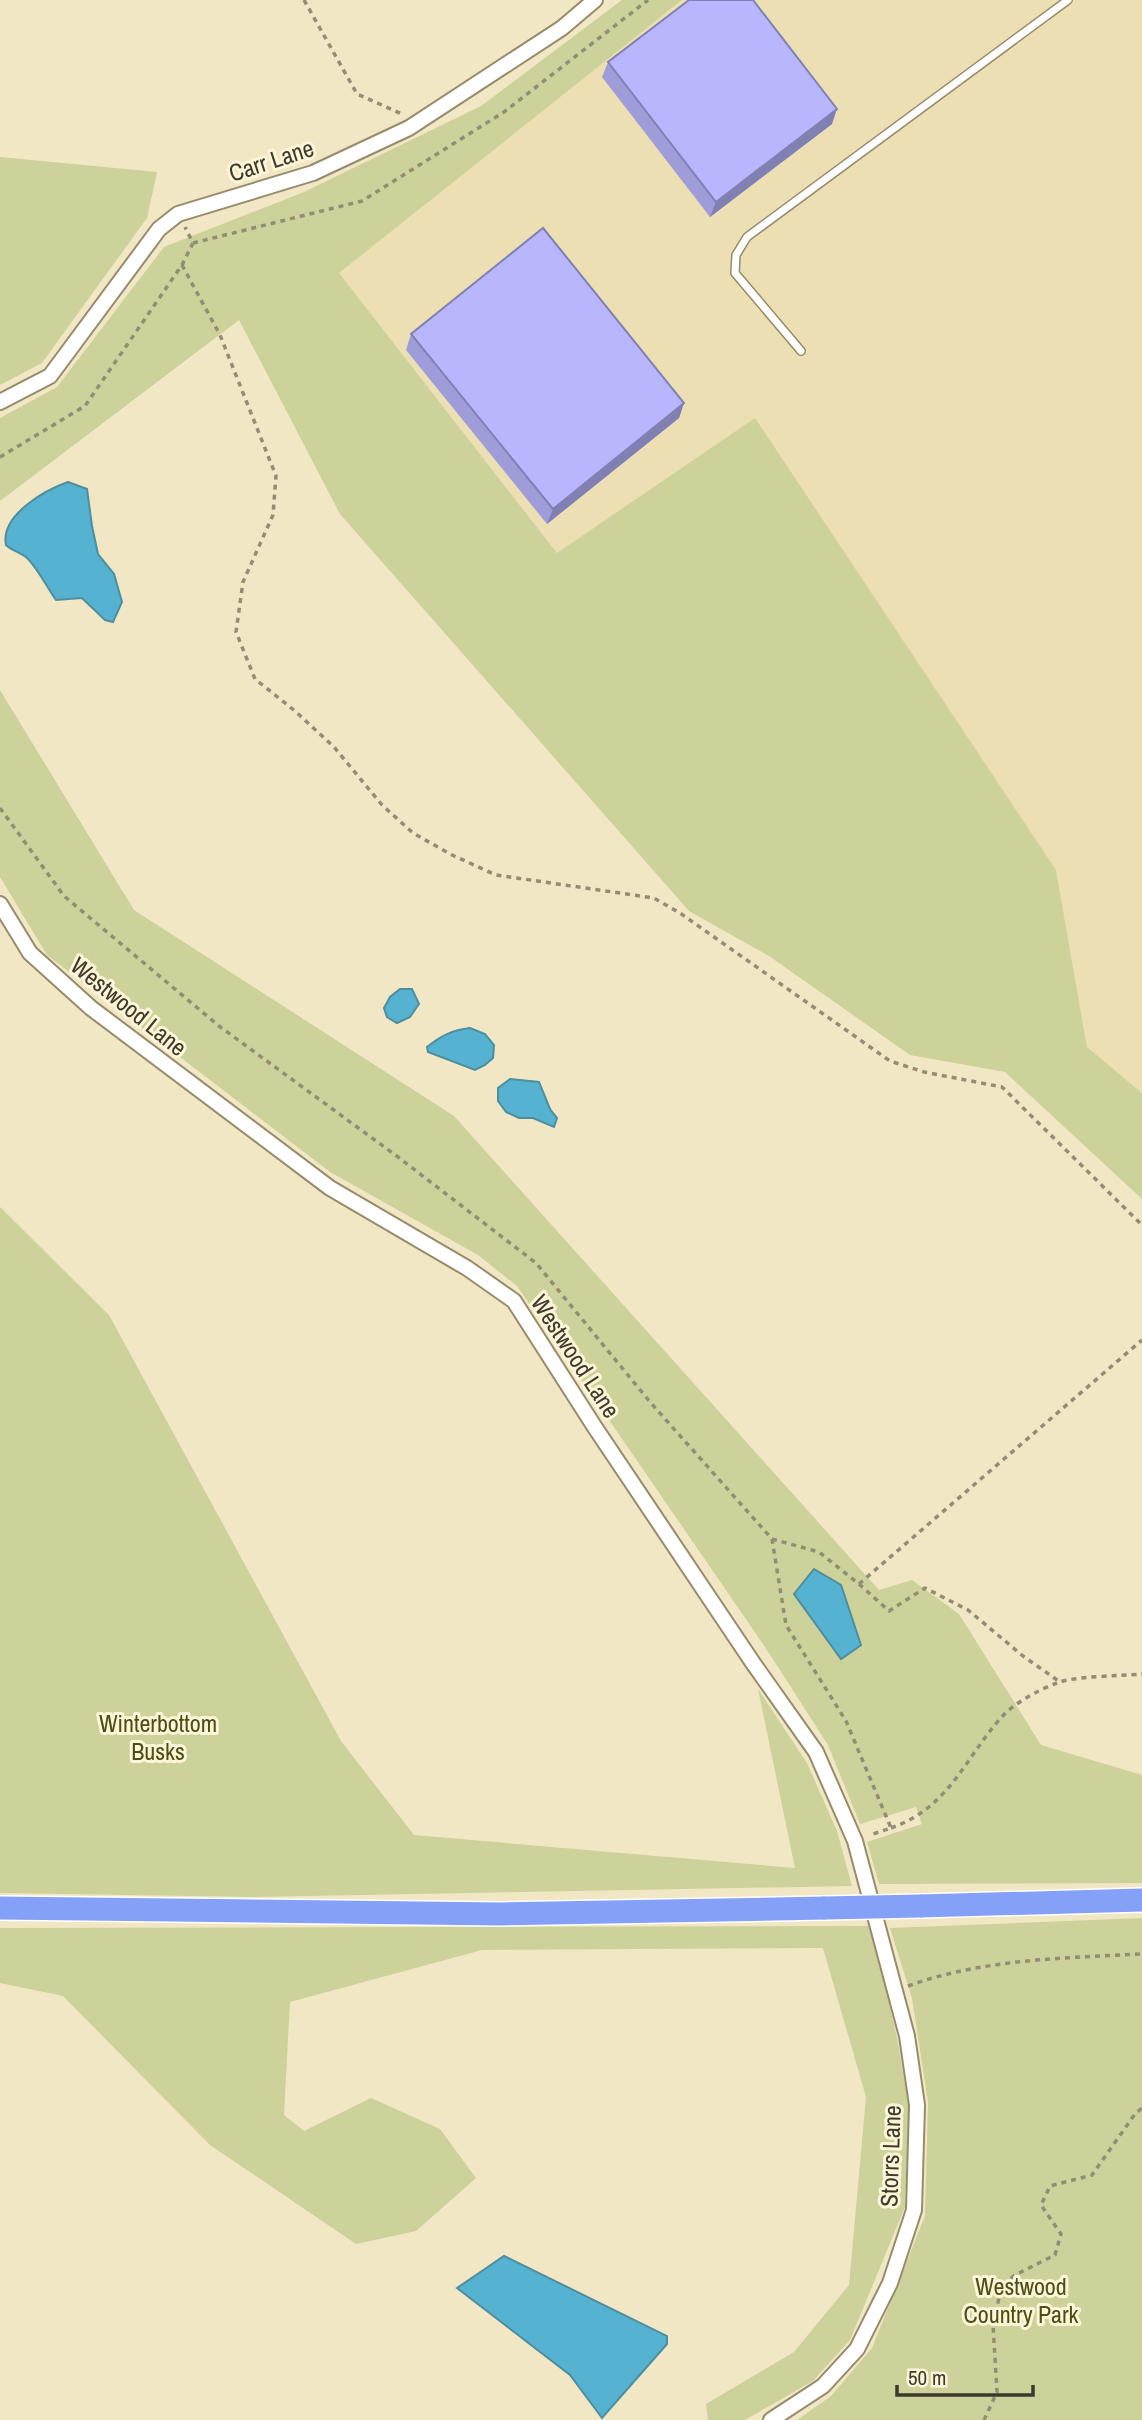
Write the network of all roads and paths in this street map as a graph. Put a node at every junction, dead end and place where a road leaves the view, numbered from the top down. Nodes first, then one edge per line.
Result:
1 (304, 0) edge
2 (595, 0) edge
3 (648, 0) edge
4 (1068, 0) edge
5 (403, 114) dead end
6 (178, 214) junction
7 (193, 243) junction
8 (182, 265) junction
9 (801, 351) dead end
10 (0, 402) edge
11 (0, 457) edge
12 (0, 904) edge
13 (1142, 1225) edge
14 (1142, 1340) edge
15 (772, 1539) dead end
16 (859, 1584) junction
17 (1142, 1674) edge
18 (1060, 1682) junction
19 (891, 1828) dead end
20 (1142, 1900) edge
21 (0, 1908) edge
22 (881, 1929) joint
23 (1142, 1954) edge
24 (896, 1990) junction
25 (1142, 2108) edge
26 (771, 2420) edge
27 (984, 2420) edge

1 - 5 path
2 - 6 street, Carr Lane
3 - 7 path
4 - 9 lane
6 - 7 path
6 - 10 street, Carr Lane
7 - 8 path
8 - 11 path
8 - 13 path
12 - 22 street, Westwood Lane
14 - 16 path
15 - 16 path
16 - 18 path
17 - 18 path
18 - 19 path
20 - 21 highway, bridge
22 - 24 street, Storrs Lane
23 - 24 path
24 - 26 street, Storrs Lane
25 - 27 path

